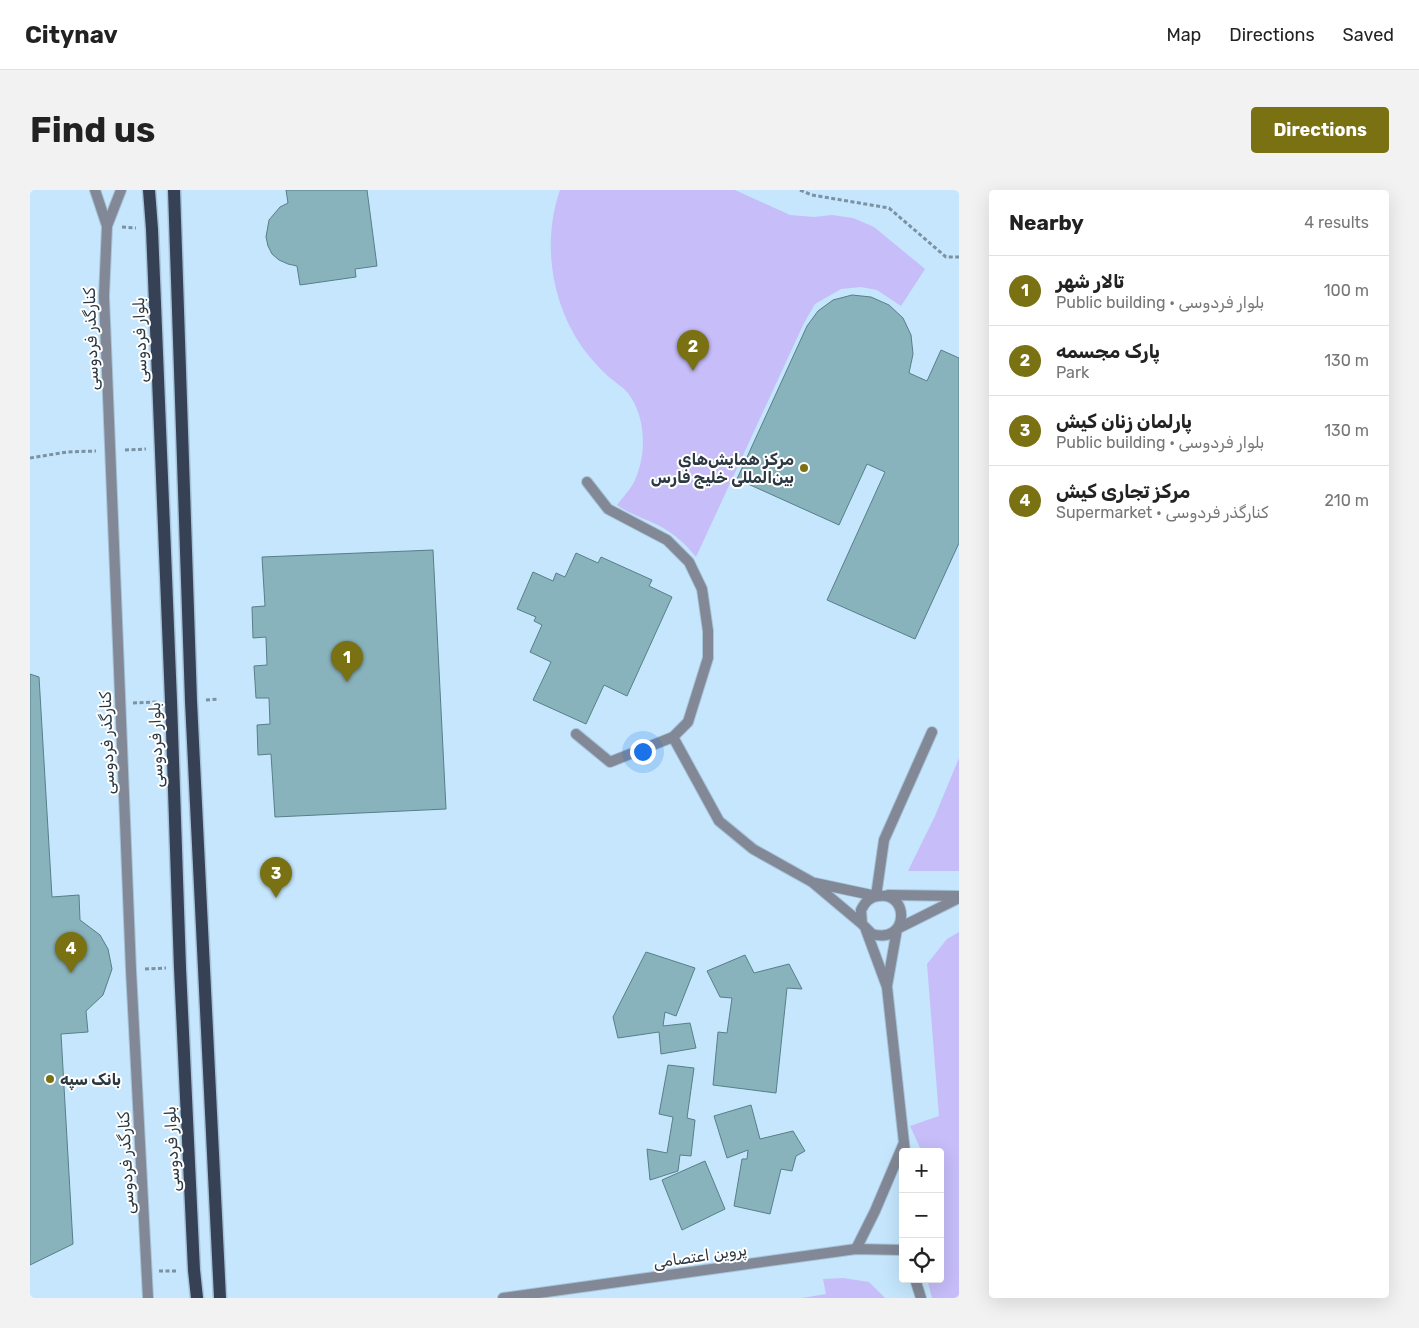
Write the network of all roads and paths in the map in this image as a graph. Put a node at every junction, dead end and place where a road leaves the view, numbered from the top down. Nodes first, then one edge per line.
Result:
1 (95, 190) edge
2 (121, 190) edge
3 (149, 190) edge
4 (174, 190) edge
5 (800, 190) edge
6 (107, 226) junction
7 (959, 258) edge
8 (67, 452) dead end
9 (30, 458) edge
10 (587, 482) dead end
11 (932, 732) dead end
12 (576, 734) dead end
13 (673, 737) junction
14 (812, 882) junction
15 (879, 895) junction
16 (959, 897) edge
17 (864, 927) junction
18 (897, 929) junction
19 (887, 987) junction
20 (904, 1148) edge
21 (899, 1159) edge
22 (856, 1249) junction
23 (899, 1250) edge
24 (916, 1283) edge
25 (561, 1294) edge
26 (148, 1298) edge
27 (197, 1298) edge
28 (220, 1298) edge
29 (503, 1298) edge
30 (921, 1298) edge

1 - 6 street
2 - 6 street, کنارگذر فردوسی
3 - 27 main road, بلوار فردوسی
4 - 28 main road
5 - 7 path
6 - 26 street, کنارگذر فردوسی
8 - 9 path
10 - 13 street
11 - 15 street
12 - 13 street
13 - 14 street
14 - 15 street
14 - 17 street
15 - 16 street
15 - 17 street
15 - 18 street
16 - 18 street
17 - 18 street
17 - 19 street
18 - 19 street
19 - 20 street
21 - 22 street
22 - 23 street, پروین اعتصامی
22 - 25 street, پروین اعتصامی
24 - 30 street
25 - 29 street, پروین اعتصامی

